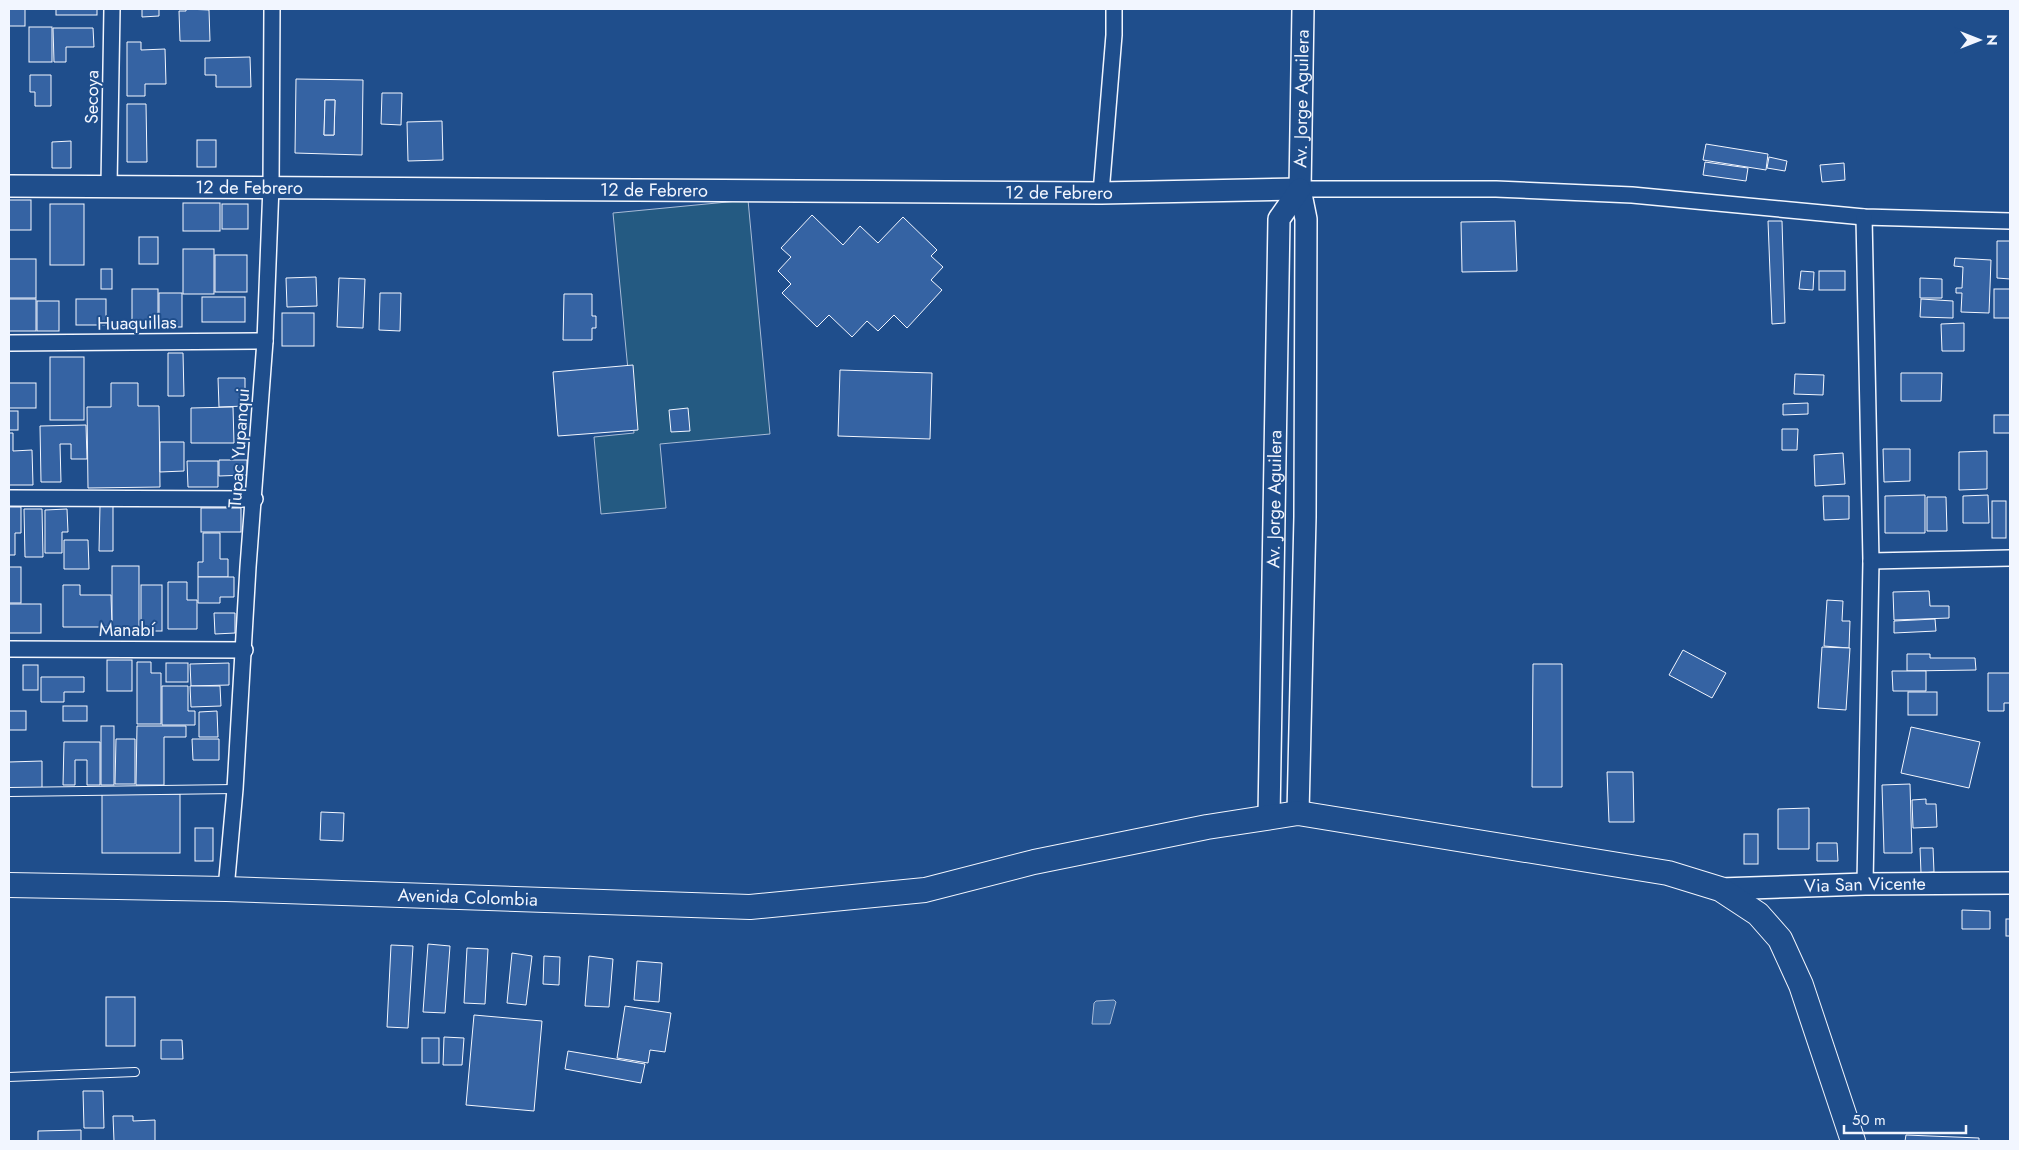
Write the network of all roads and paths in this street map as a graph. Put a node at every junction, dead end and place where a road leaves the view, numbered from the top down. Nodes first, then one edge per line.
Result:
1 (112, 9) edge
2 (272, 9) edge
3 (1114, 9) edge
4 (1303, 9) edge
5 (109, 185) junction
6 (9, 186) edge
7 (271, 186) junction
8 (1300, 189) junction
9 (1101, 193) junction
10 (1864, 217) junction
11 (2010, 221) edge
12 (265, 341) junction
13 (9, 344) edge
14 (9, 498) edge
15 (255, 498) junction
16 (2010, 558) edge
17 (1871, 561) junction
18 (9, 649) edge
19 (245, 650) junction
20 (235, 789) junction
21 (9, 792) edge
22 (1298, 813) junction
23 (1269, 817) junction
24 (2010, 883) edge
25 (1865, 884) junction
26 (9, 885) edge
27 (226, 889) junction
28 (1720, 889) junction
29 (135, 1072) dead end
30 (9, 1077) edge
31 (1853, 1141) edge

1 - 5 street, Secoya
2 - 7 street, Tupac Yupanqui
3 - 9 street
4 - 8 street, Av. Jorge Aguilera
5 - 6 street, 12 de Febrero
5 - 7 street, 12 de Febrero
7 - 9 street, 12 de Febrero
7 - 12 street, Tupac Yupanqui
8 - 9 street, 12 de Febrero
8 - 10 street
8 - 22 street, Av. Jorge Aguilera
8 - 23 street, Av. Jorge Aguilera
10 - 11 street
10 - 17 street
12 - 13 street, Huaquillas
12 - 15 street, Tupac Yupanqui
14 - 15 street
15 - 19 street, Tupac Yupanqui
16 - 17 street
17 - 25 street
18 - 19 street, Manabí
19 - 20 street, Tupac Yupanqui
20 - 21 lane
20 - 27 street, Tupac Yupanqui
22 - 23 main road, Avenida Colombia
22 - 28 main road, Avenida Colombia
23 - 27 main road, Avenida Colombia
24 - 25 street, Via San Vicente
25 - 28 street, Via San Vicente
26 - 27 main road, Avenida Colombia
28 - 31 main road, Avenida Colombia
29 - 30 lane

